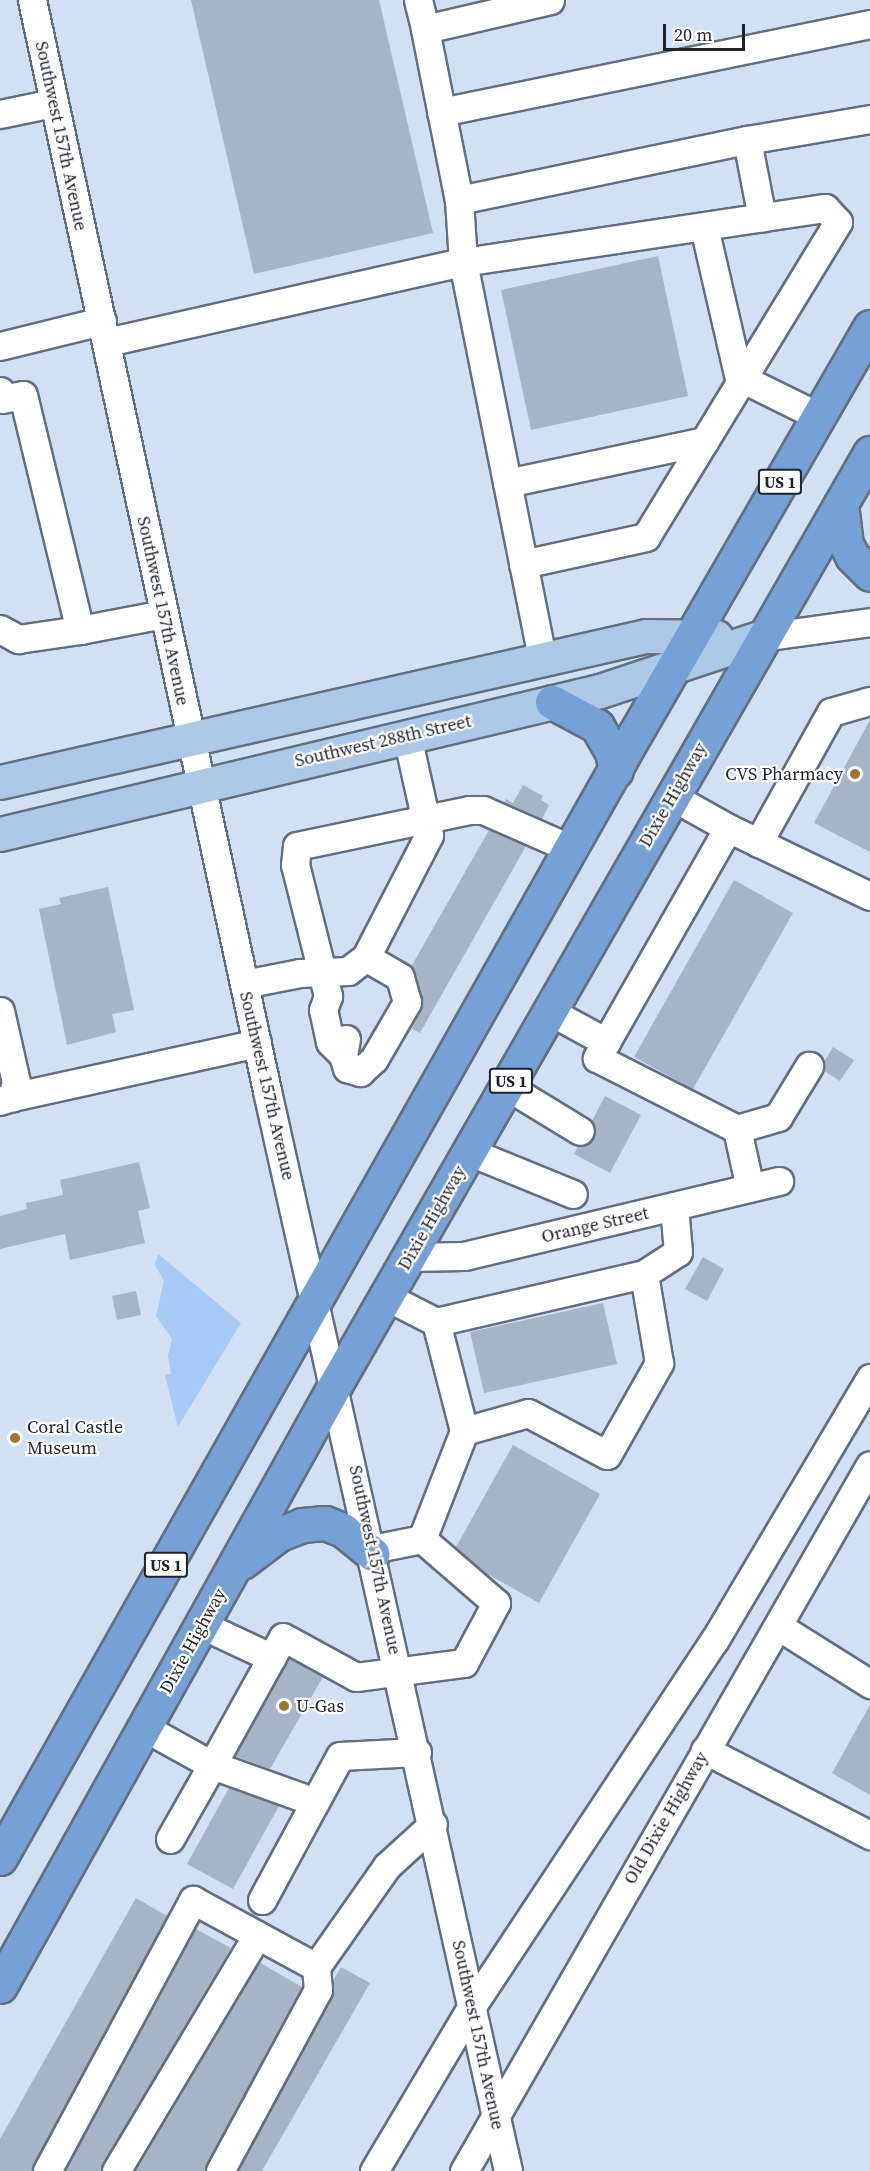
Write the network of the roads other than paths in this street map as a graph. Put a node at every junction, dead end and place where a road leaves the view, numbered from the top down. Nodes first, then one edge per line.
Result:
1 (32, 0) edge
2 (418, 0) edge
3 (550, 0) edge
4 (870, 24) edge
5 (425, 29) junction
6 (54, 103) junction
7 (441, 112) junction
8 (0, 114) edge
9 (870, 119) edge
10 (747, 140) junction
11 (459, 200) junction
12 (762, 218) junction
13 (704, 227) junction
14 (463, 262) junction
15 (870, 327) edge
16 (104, 332) junction
17 (0, 346) edge
18 (742, 381) junction
19 (1, 397) edge
20 (818, 416) junction
21 (705, 441) junction
22 (870, 453) edge
23 (507, 483) junction
24 (841, 504) junction
25 (523, 564) junction
26 (870, 574) edge
27 (163, 614) junction
28 (870, 622) edge
29 (0, 629) edge
30 (80, 630) junction
31 (691, 637) junction
32 (762, 637) junction
33 (543, 661) junction
34 (672, 670) junction
35 (870, 701) edge
36 (552, 702) junction
37 (407, 736) junction
38 (191, 739) junction
39 (616, 771) junction
40 (0, 782) edge
41 (202, 786) junction
42 (671, 796) junction
43 (427, 819) junction
44 (728, 828) junction
45 (0, 834) edge
46 (758, 843) junction
47 (572, 849) junction
48 (870, 896) edge
49 (366, 957) junction
50 (244, 984) junction
51 (325, 984) junction
52 (0, 1011) edge
53 (551, 1012) junction
54 (606, 1042) junction
55 (257, 1043) junction
56 (809, 1066) dead end
57 (508, 1087) junction
58 (6, 1099) edge
59 (737, 1129) junction
60 (580, 1131) dead end
61 (470, 1152) junction
62 (779, 1181) dead end
63 (750, 1188) junction
64 (573, 1194) dead end
65 (674, 1206) junction
66 (409, 1257) junction
67 (644, 1274) junction
68 (387, 1297) junction
69 (316, 1299) junction
70 (436, 1322) junction
71 (870, 1378) edge
72 (335, 1385) junction
73 (464, 1431) junction
74 (870, 1465) edge
75 (422, 1539) junction
76 (372, 1551) junction
77 (233, 1569) junction
78 (202, 1625) junction
79 (778, 1626) junction
80 (272, 1658) junction
81 (399, 1671) junction
82 (870, 1684) edge
83 (145, 1728) junction
84 (705, 1750) junction
85 (417, 1752) junction
86 (212, 1765) junction
87 (315, 1802) junction
88 (433, 1824) junction
89 (870, 1836) edge
90 (170, 1839) dead end
91 (0, 1858) edge
92 (262, 1899) dead end
93 (257, 1935) junction
94 (316, 1967) junction
95 (0, 1986) edge
96 (472, 2006) junction
97 (496, 2120) junction
98 (47, 2171) edge
99 (116, 2171) edge
100 (220, 2171) edge
101 (374, 2171) edge
102 (464, 2171) edge
103 (508, 2171) edge

1 - 6 street, Southwest 157th Avenue
2 - 5 street
3 - 5 street
4 - 7 street
5 - 7 street
6 - 8 street
6 - 16 street, Southwest 157th Avenue
7 - 11 street
9 - 10 street
10 - 11 street
10 - 12 street
11 - 14 street
12 - 13 street
12 - 18 street
13 - 14 street
13 - 18 street
14 - 16 street
14 - 23 street
15 - 20 highway, US 1
16 - 17 street
16 - 27 street, Southwest 157th Avenue
18 - 20 street
18 - 21 street
19 - 30 street
20 - 31 highway, US 1
21 - 23 street
21 - 25 street
22 - 24 highway, Dixie Highway / US 1
23 - 25 street
24 - 26 highway
24 - 32 highway, Dixie Highway / US 1
25 - 33 street
27 - 30 street
27 - 38 street, Southwest 157th Avenue
28 - 32 street, Southwest 288th Street
29 - 30 street
31 - 32 main road, Southwest 288th Street
31 - 33 main road, Southwest 288th Street
31 - 34 highway, US 1
32 - 34 main road, Southwest 288th Street
32 - 42 highway, Dixie Highway / US 1
33 - 38 main road, Southwest 288th Street
34 - 36 main road, Southwest 288th Street
34 - 39 highway, US 1
35 - 46 street
36 - 37 main road, Southwest 288th Street
36 - 39 highway
37 - 41 main road, Southwest 288th Street
37 - 43 street
38 - 40 main road, Southwest 288th Street
38 - 41 street, Southwest 157th Avenue
39 - 47 highway, US 1
41 - 45 main road, Southwest 288th Street
41 - 50 street, Southwest 157th Avenue
42 - 44 street
42 - 53 highway, Dixie Highway / US 1
43 - 47 street
43 - 49 street
43 - 51 street
44 - 46 street
44 - 54 street
46 - 48 street
47 - 69 highway, US 1
49 - 51 street
49 - 51 street
50 - 51 street
50 - 55 street, Southwest 157th Avenue
52 - 58 street
53 - 54 street
53 - 57 highway, Dixie Highway / US 1
54 - 59 street
55 - 58 street
55 - 69 street, Southwest 157th Avenue
56 - 59 street
57 - 60 street
57 - 61 highway, Dixie Highway / US 1
59 - 63 street
61 - 64 street
61 - 66 highway, Dixie Highway / US 1
62 - 63 street, Orange Street
63 - 65 street, Orange Street
65 - 66 street, Orange Street
65 - 67 street
66 - 68 highway, Dixie Highway / US 1
67 - 70 street
67 - 73 street
68 - 70 street
68 - 72 highway, Dixie Highway / US 1
69 - 72 street, Southwest 157th Avenue
69 - 91 highway, US 1
70 - 73 street
71 - 96 street
72 - 76 street, Southwest 157th Avenue
72 - 77 highway, Dixie Highway / US 1
73 - 75 street
74 - 79 street, Old Dixie Highway
75 - 76 street
75 - 81 street
76 - 77 highway
76 - 81 street, Southwest 157th Avenue
77 - 78 highway, Dixie Highway / US 1
78 - 80 street
78 - 83 highway, Dixie Highway / US 1
79 - 82 street
79 - 84 street, Old Dixie Highway
80 - 81 street
80 - 86 street
81 - 85 street, Southwest 157th Avenue
83 - 86 street
83 - 95 highway, Dixie Highway / US 1
84 - 89 street
84 - 97 street, Old Dixie Highway
85 - 87 street
85 - 88 street, Southwest 157th Avenue
86 - 87 street
86 - 90 street
87 - 92 street
88 - 94 street
88 - 96 street, Southwest 157th Avenue
93 - 94 street
93 - 98 street
93 - 99 street
94 - 100 street
96 - 97 street, Southwest 157th Avenue
96 - 101 street
97 - 102 street, Old Dixie Highway
97 - 103 street, Southwest 157th Avenue

